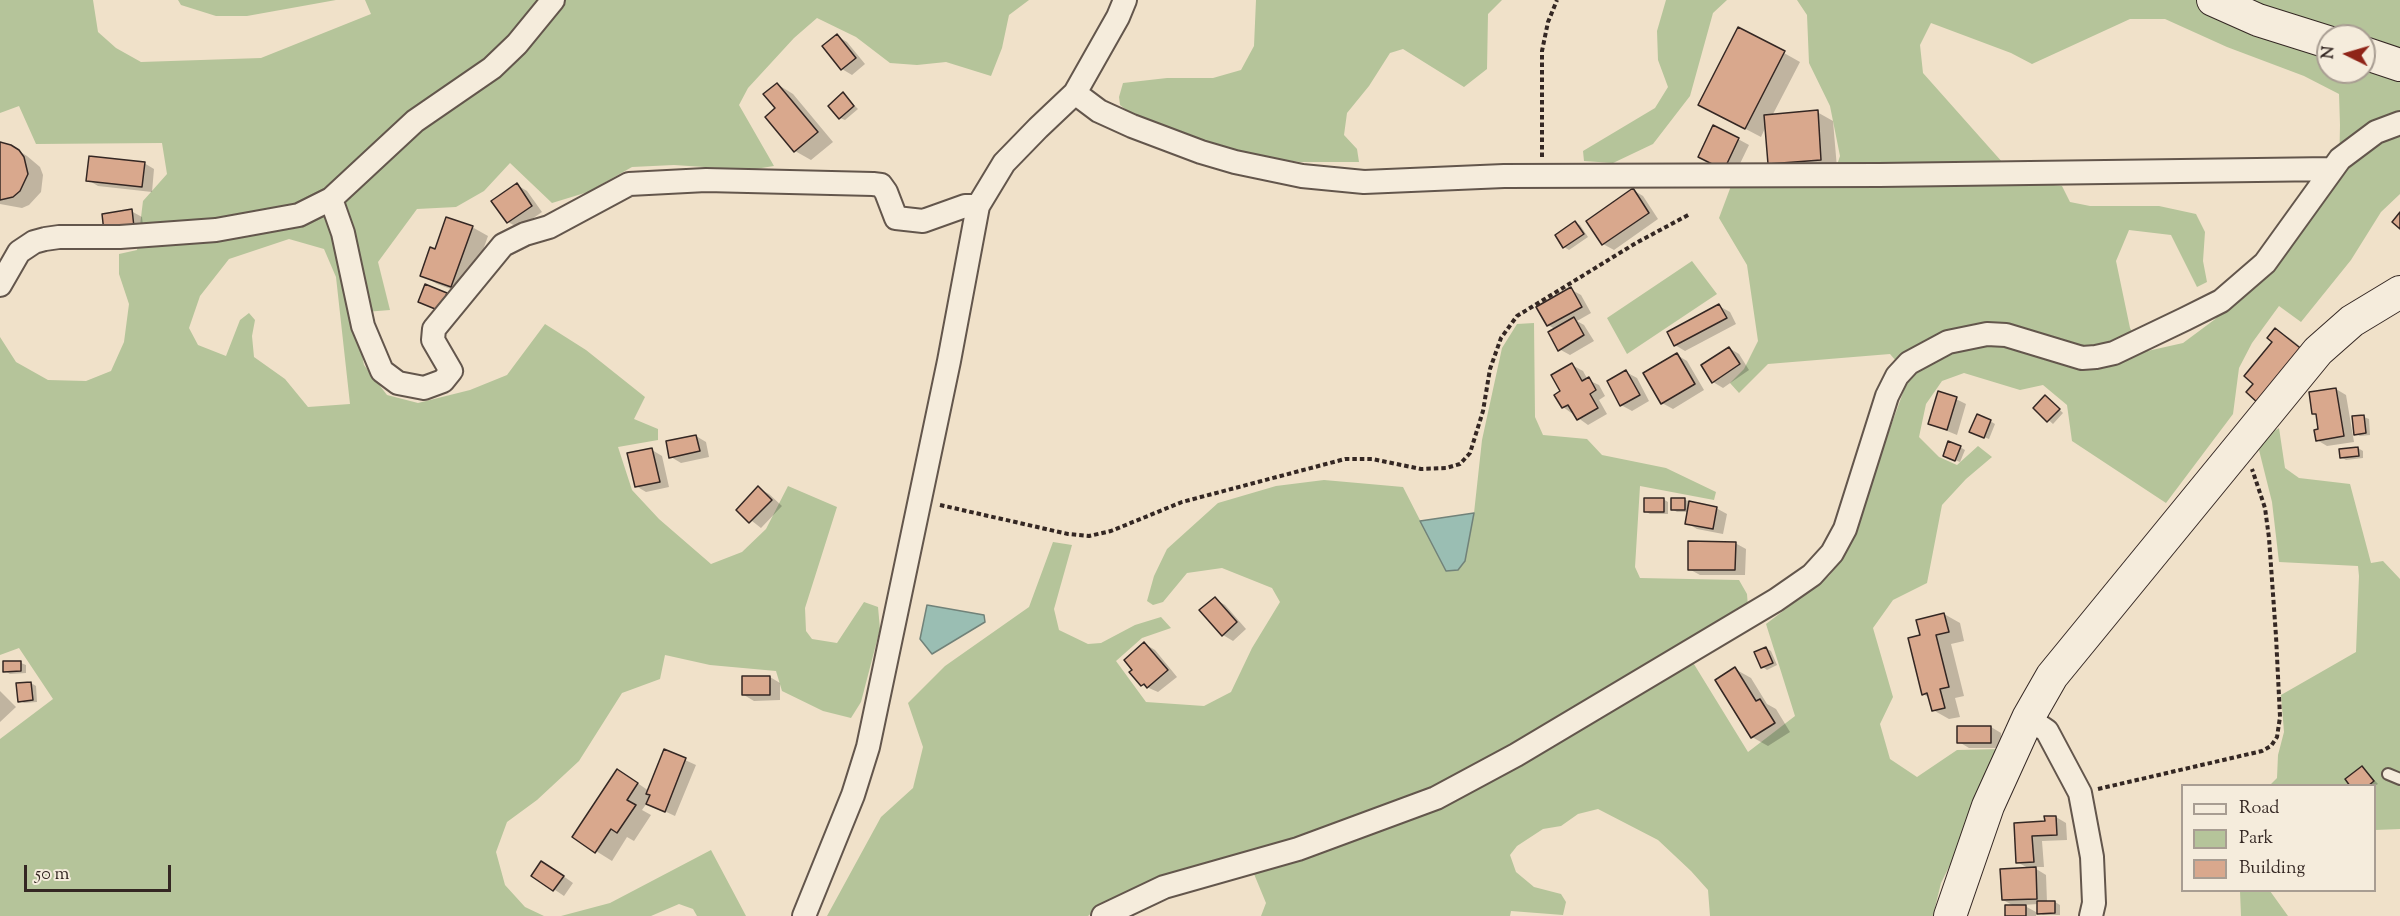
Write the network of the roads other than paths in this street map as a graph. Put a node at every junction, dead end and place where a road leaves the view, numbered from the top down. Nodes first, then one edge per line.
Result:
1 (553, 0) edge
2 (1125, 0) edge
3 (2213, 0) edge
4 (2316, 38) edge
5 (2376, 57) edge
6 (2400, 65) edge
7 (1075, 93) junction
8 (2400, 123) edge
9 (2332, 169) junction
10 (331, 199) junction
11 (978, 206) junction
12 (0, 285) edge
13 (2400, 292) edge
14 (2028, 718) junction
15 (2388, 774) dead end
16 (2400, 779) edge
17 (804, 916) edge
18 (1103, 916) edge
19 (1950, 916) edge
20 (2091, 916) edge

1 - 10 street
2 - 7 street
3 - 4 street
5 - 6 street
7 - 9 street
7 - 11 street
8 - 9 street
9 - 18 street
10 - 11 street
10 - 12 street
11 - 17 street
13 - 14 street
14 - 19 street
14 - 20 street
15 - 16 lane

